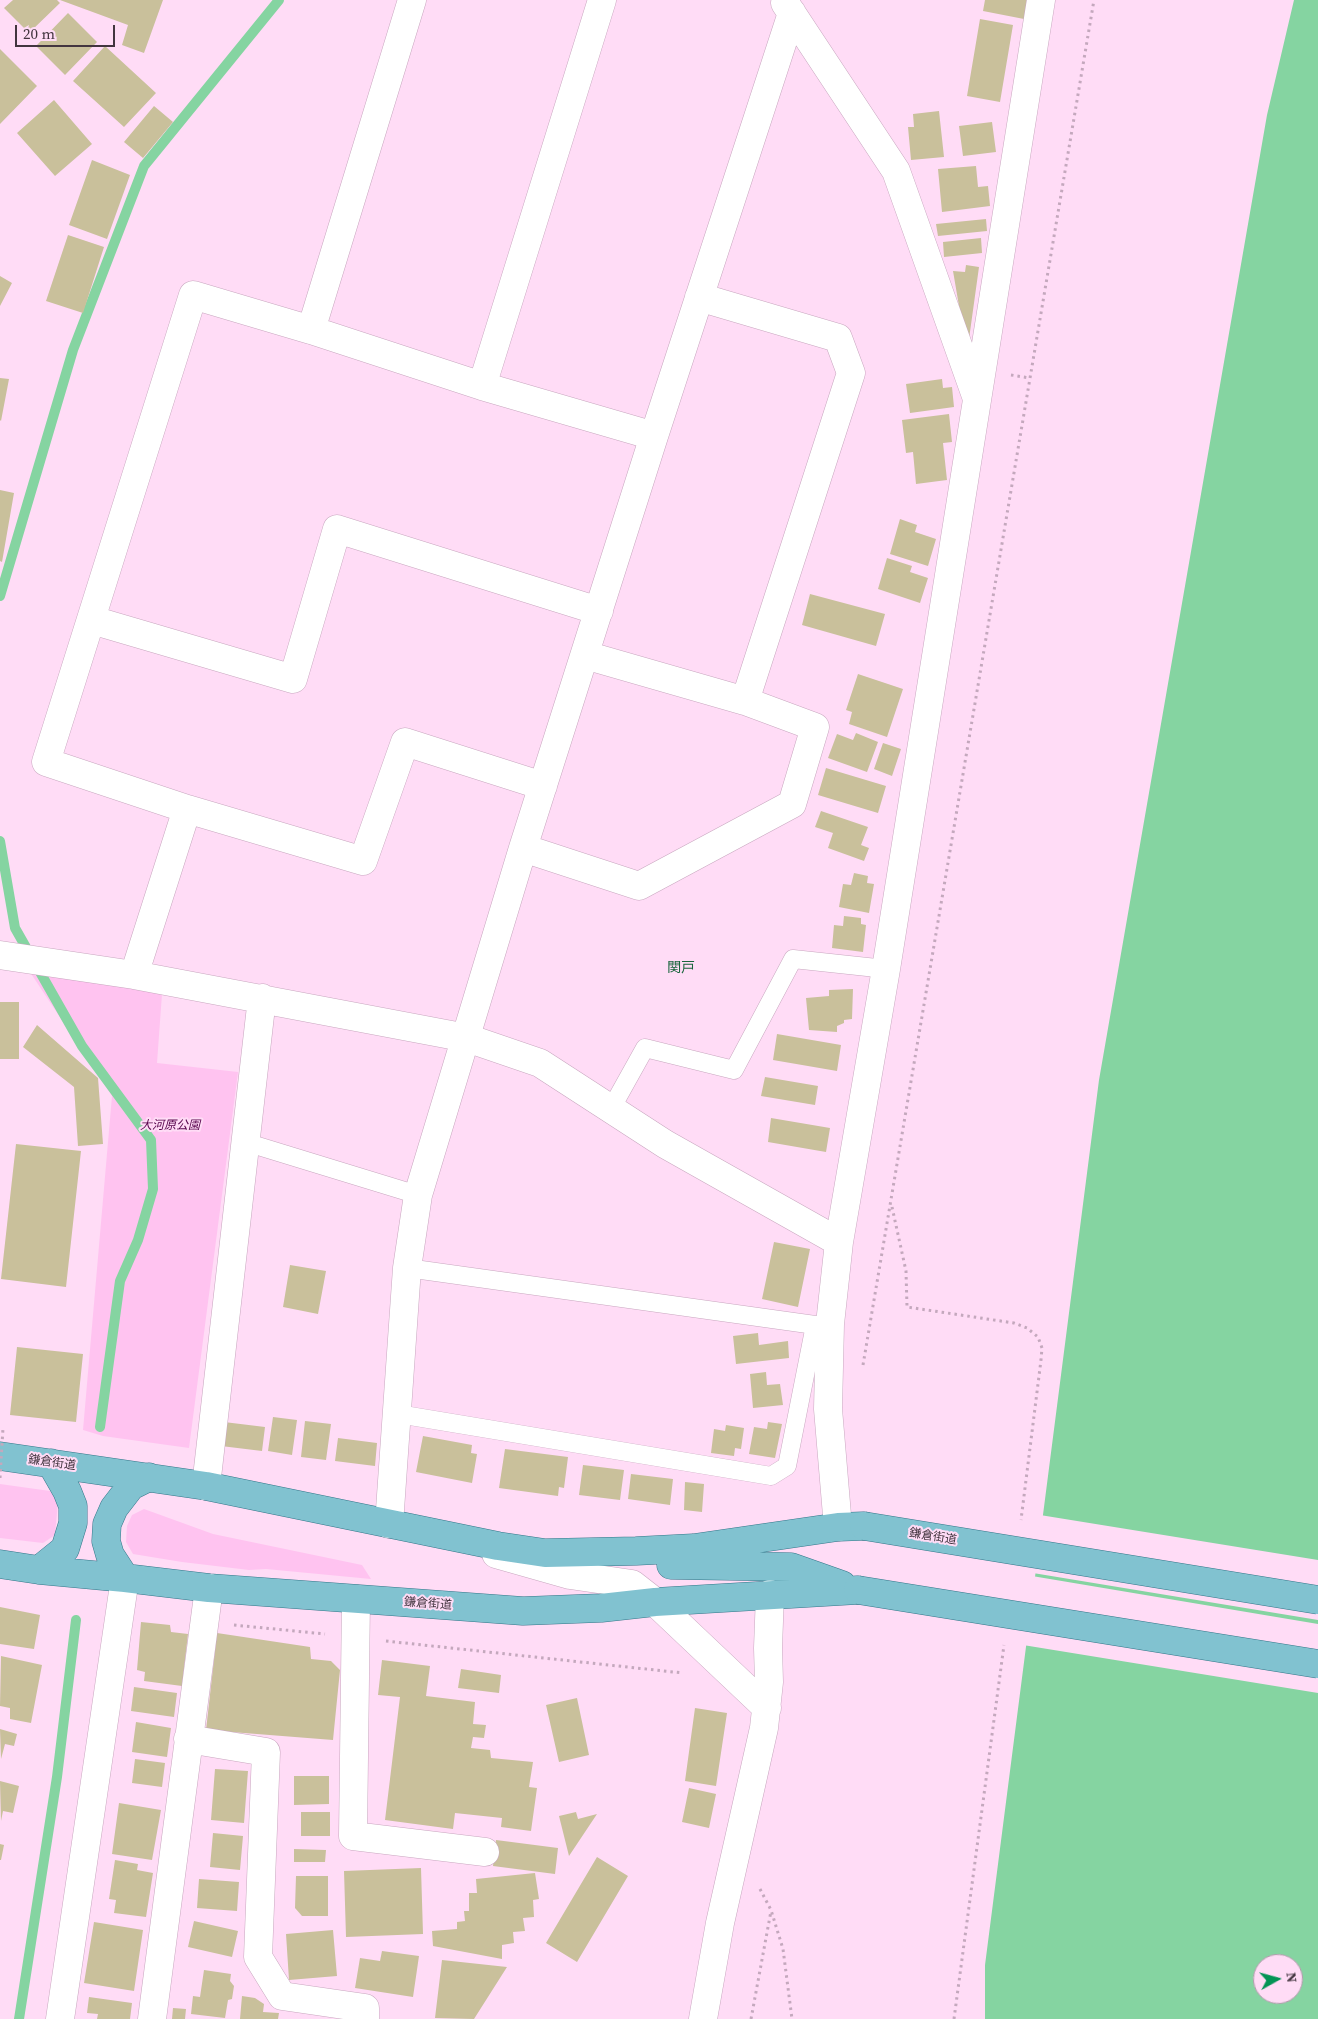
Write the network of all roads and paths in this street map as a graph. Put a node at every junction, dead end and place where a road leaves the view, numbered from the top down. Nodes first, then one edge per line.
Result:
1 (412, 0) edge
2 (602, 0) edge
3 (1041, 0) edge
4 (1094, 0) edge
5 (787, 6) edge
6 (699, 297) junction
7 (311, 330) junction
8 (482, 386) junction
9 (978, 401) junction
10 (654, 436) junction
11 (602, 602) junction
12 (92, 620) junction
13 (585, 655) junction
14 (745, 701) junction
15 (543, 786) junction
16 (187, 809) junction
17 (523, 848) junction
18 (4, 955) edge
19 (886, 969) junction
20 (134, 975) junction
21 (262, 998) junction
22 (466, 1038) junction
23 (611, 1109) junction
24 (245, 1142) junction
25 (418, 1196) junction
26 (839, 1242) junction
27 (407, 1268) junction
28 (822, 1325) junction
29 (861, 1372) dead end
30 (398, 1414) junction
31 (3, 1428) dead end
32 (0, 1456) edge
33 (51, 1463) junction
34 (149, 1476) junction
35 (0, 1478) edge
36 (206, 1486) junction
37 (389, 1524) junction
38 (851, 1526) junction
39 (430, 1532) junction
40 (545, 1552) junction
41 (0, 1564) edge
42 (39, 1570) junction
43 (125, 1578) junction
44 (209, 1588) junction
45 (858, 1590) junction
46 (770, 1594) junction
47 (356, 1599) junction
48 (1318, 1600) edge
49 (655, 1602) junction
50 (1318, 1664) edge
51 (767, 1708) junction
52 (188, 1739) junction
53 (485, 1852) dead end
54 (60, 2019) edge
55 (152, 2019) edge
56 (365, 2019) edge
57 (703, 2019) edge
58 (752, 2019) edge
59 (792, 2019) edge

1 - 7 street
2 - 8 street
3 - 9 street
4 - 29 path
5 - 6 street
5 - 9 street
6 - 10 street
6 - 14 street
7 - 8 street
7 - 12 street
8 - 10 street
9 - 19 street
10 - 11 street
11 - 12 street
11 - 13 street
12 - 16 street
13 - 14 street
13 - 15 street
14 - 17 street
15 - 16 street
15 - 17 street
16 - 20 street
17 - 22 street
18 - 20 street
19 - 23 lane
19 - 26 street
20 - 21 street
21 - 22 street
21 - 24 street
22 - 23 street
22 - 25 street
23 - 26 street
24 - 25 lane
24 - 36 street
25 - 27 street
26 - 28 street
27 - 28 lane
27 - 30 street
28 - 30 lane
28 - 38 street
30 - 37 street
31 - 35 path, bridge
32 - 33 main road, 鎌倉街道
33 - 34 main road, 鎌倉街道
33 - 42 main road
34 - 36 main road, 鎌倉街道
34 - 43 main road
36 - 37 main road, 鎌倉街道
37 - 39 main road, 鎌倉街道
38 - 40 main road, 鎌倉街道
38 - 48 main road, 鎌倉街道, bridge
39 - 40 main road, 鎌倉街道
39 - 49 street
40 - 45 main road, 鎌倉街道
41 - 42 main road, 鎌倉街道
42 - 43 main road, 鎌倉街道
43 - 44 main road, 鎌倉街道
43 - 54 street
44 - 47 main road, 鎌倉街道
44 - 52 street
45 - 46 main road, 鎌倉街道
45 - 50 main road, 鎌倉街道, bridge
46 - 49 main road, 鎌倉街道
46 - 51 street
47 - 49 main road, 鎌倉街道
47 - 53 street
49 - 51 street
51 - 57 street
52 - 55 street
52 - 56 street
58 - 59 path

